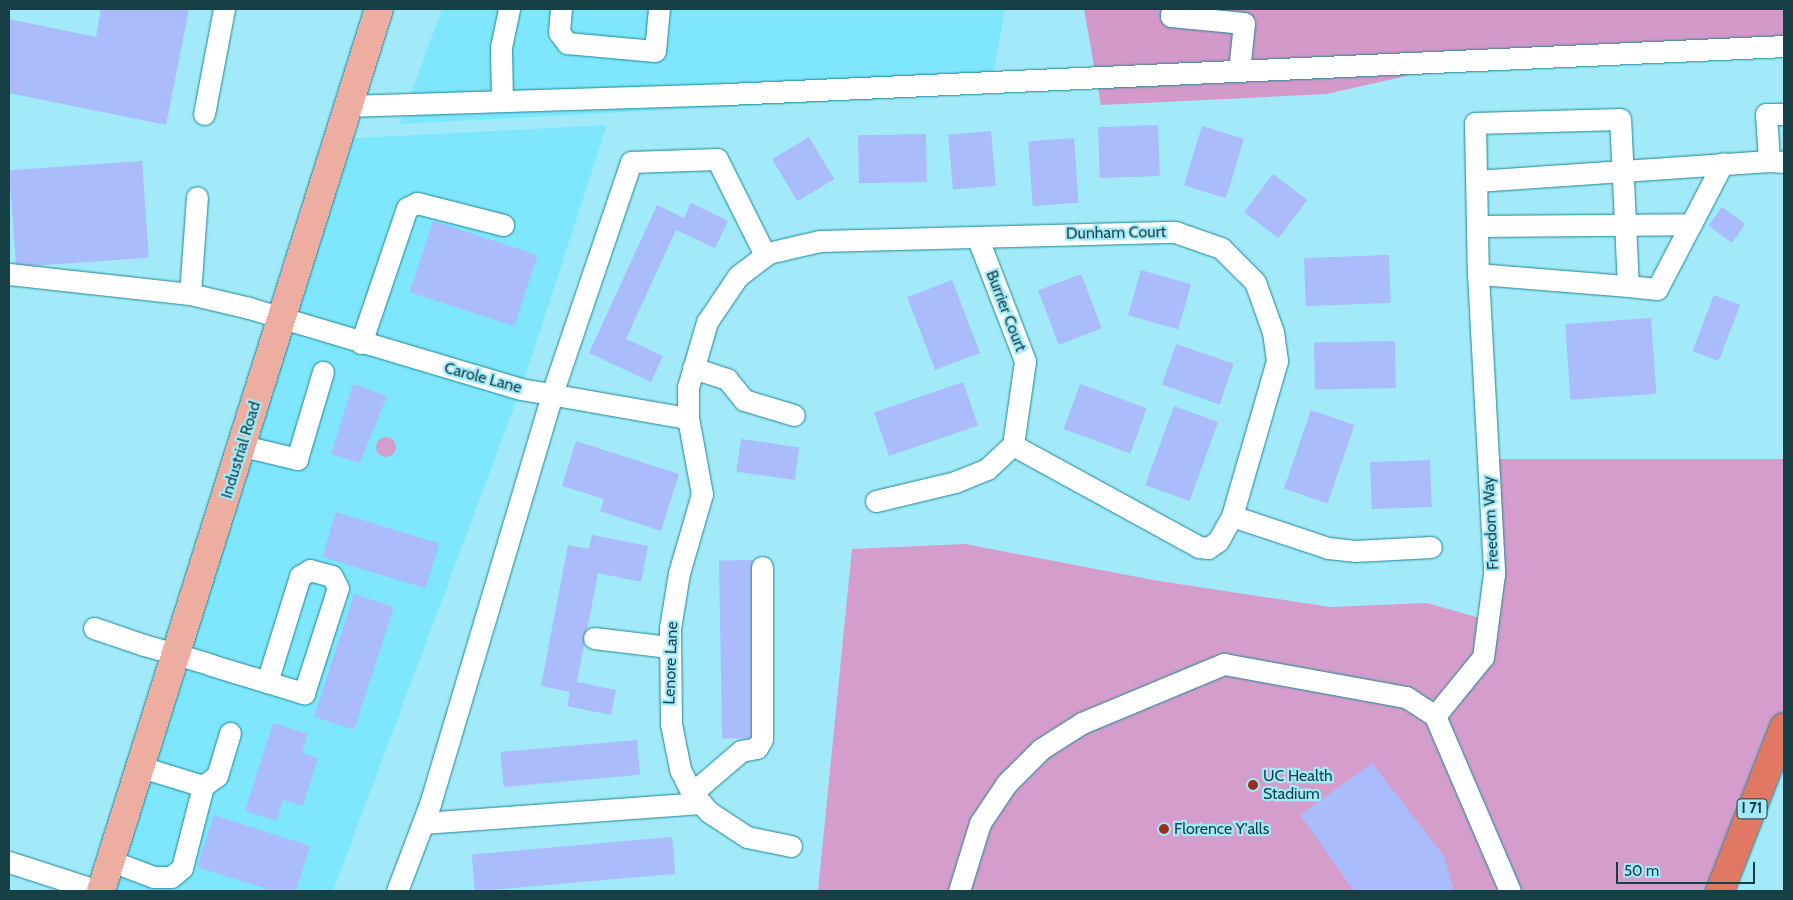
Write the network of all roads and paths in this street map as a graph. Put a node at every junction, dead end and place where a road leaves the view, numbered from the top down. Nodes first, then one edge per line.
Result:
1 (224, 9) edge
2 (380, 9) edge
3 (509, 9) edge
4 (561, 9) edge
5 (659, 9) edge
6 (1172, 9) edge
7 (1784, 46) edge
8 (1239, 71) junction
9 (502, 101) junction
10 (349, 106) junction
11 (204, 114) dead end
12 (1784, 114) edge
13 (1776, 162) edge
14 (1723, 163) junction
15 (1623, 170) junction
16 (1476, 181) junction
17 (197, 197) dead end
18 (1625, 224) junction
19 (1691, 224) junction
20 (503, 225) dead end
21 (1477, 226) junction
22 (978, 239) junction
23 (765, 255) junction
24 (9, 274) edge
25 (1478, 274) junction
26 (1628, 286) junction
27 (190, 294) junction
28 (282, 320) junction
29 (362, 343) junction
30 (693, 368) junction
31 (323, 372) dead end
32 (552, 394) junction
33 (794, 415) dead end
34 (688, 418) junction
35 (1013, 444) junction
36 (243, 446) junction
37 (876, 501) dead end
38 (1232, 516) junction
39 (1431, 547) dead end
40 (762, 567) dead end
41 (94, 628) dead end
42 (594, 638) dead end
43 (668, 648) junction
44 (176, 654) junction
45 (267, 682) junction
46 (1436, 716) junction
47 (1784, 727) edge
48 (230, 733) dead end
49 (141, 766) junction
50 (203, 786) junction
51 (697, 798) junction
52 (423, 823) junction
53 (791, 846) dead end
54 (111, 861) junction
55 (9, 862) edge
56 (100, 891) edge
57 (397, 891) edge
58 (959, 891) edge
59 (1510, 891) edge
60 (1720, 891) edge

1 - 11 street
2 - 10 main road, Industrial Road
3 - 9 street
4 - 5 street
6 - 8 street
7 - 8 street
8 - 9 street
9 - 10 street
10 - 28 main road, Industrial Road
12 - 13 street
13 - 14 street
14 - 15 street
14 - 19 street
15 - 16 street
15 - 16 street, Freedom Way
15 - 18 street
16 - 21 street, Freedom Way
17 - 27 street
18 - 19 street
18 - 21 street
18 - 26 street
19 - 26 street
20 - 29 street
21 - 25 street, Freedom Way
22 - 23 street, Dunham Court
22 - 35 street, Burrier Court
22 - 38 street, Dunham Court
23 - 30 street, Dunham Court
23 - 32 street
24 - 27 street, Carole Lane
25 - 26 street
25 - 46 street, Freedom Way
27 - 28 street, Carole Lane
28 - 29 street, Carole Lane
28 - 36 main road, Industrial Road
29 - 32 street, Carole Lane
30 - 33 street
30 - 34 street, Dunham Court
31 - 36 street
32 - 34 street, Carole Lane
32 - 52 street
34 - 43 street, Lenore Lane
35 - 37 street
35 - 38 street, Dunham Court
36 - 44 main road, Industrial Road
38 - 39 street
40 - 51 street
41 - 44 street
42 - 43 street
43 - 51 street, Lenore Lane
44 - 45 street
44 - 49 main road, Industrial Road
45 - 45 street
46 - 58 street
46 - 59 street
47 - 60 highway, I 71
48 - 50 street
49 - 50 street
49 - 54 main road, Industrial Road
50 - 54 street
51 - 52 street
51 - 53 street, Lenore Lane
52 - 57 street
54 - 56 main road, Industrial Road
55 - 56 street

